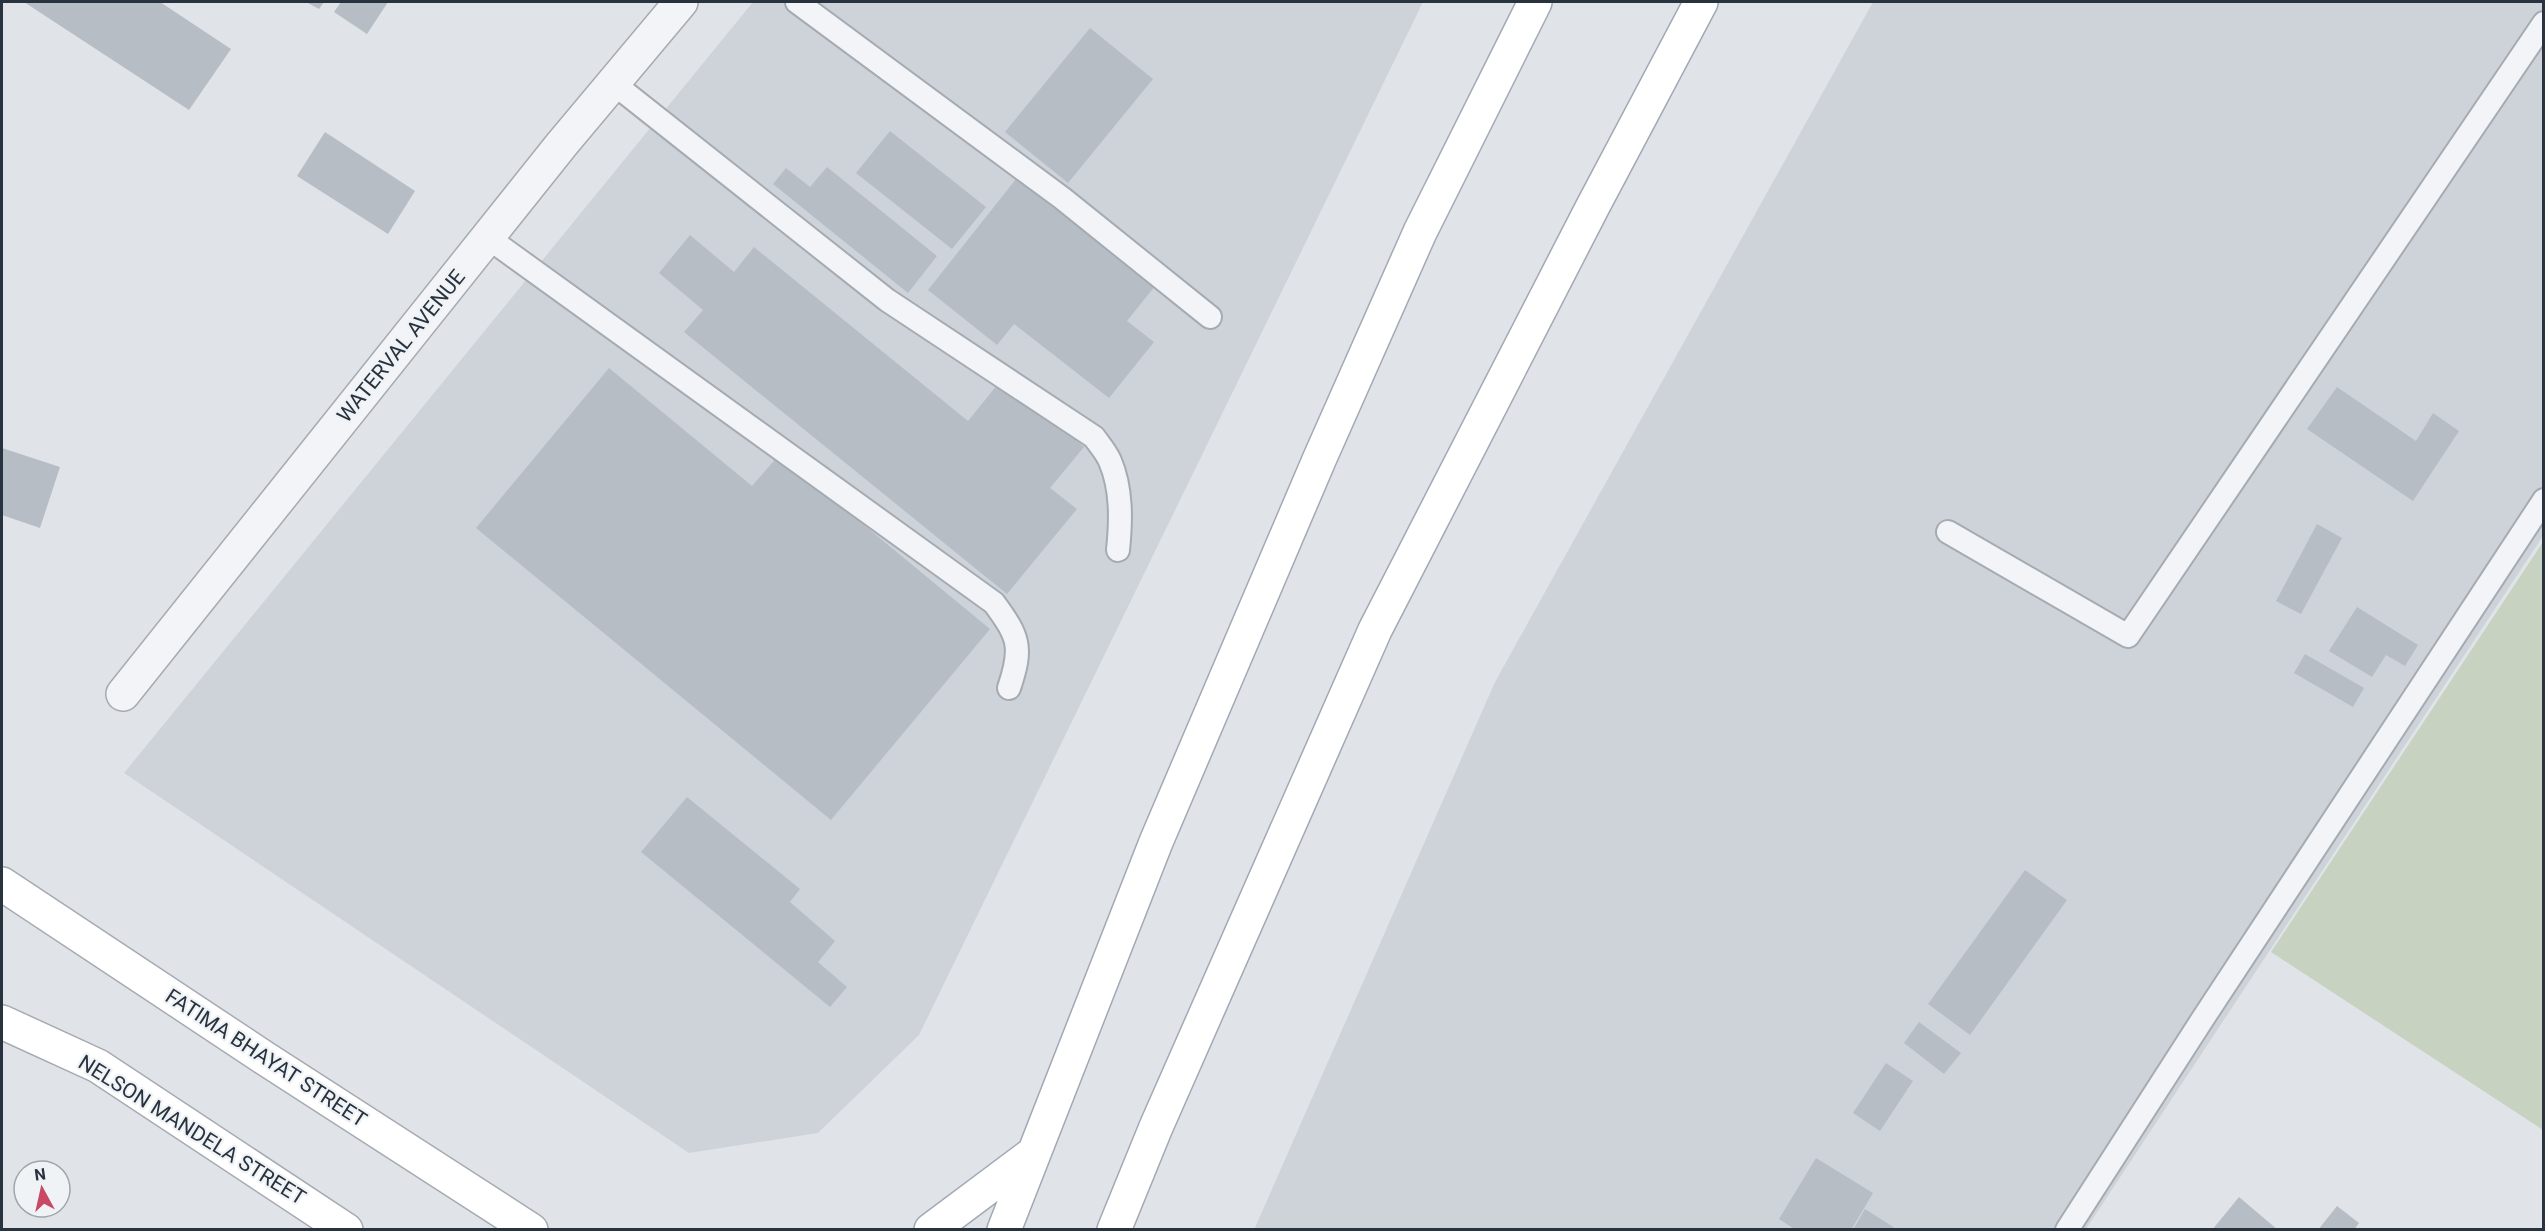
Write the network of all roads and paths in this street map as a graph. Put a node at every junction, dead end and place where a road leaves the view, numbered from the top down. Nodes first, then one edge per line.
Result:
1 (681, 2) edge
2 (797, 2) edge
3 (1535, 2) edge
4 (1701, 2) edge
5 (2544, 23) edge
6 (613, 83) junction
7 (488, 237) junction
8 (1210, 317) dead end
9 (2544, 500) edge
10 (1948, 532) dead end
11 (1118, 550) dead end
12 (1009, 688) dead end
13 (123, 694) dead end
14 (2, 884) edge
15 (2, 1022) edge
16 (1034, 1153) junction
17 (346, 1230) edge
18 (531, 1230) edge
19 (931, 1230) edge
20 (1004, 1230) edge
21 (1114, 1230) edge
22 (2067, 1230) edge

1 - 6 street, WATERVAL AVENUE
2 - 8 lane
3 - 16 main road
4 - 21 main road
5 - 10 lane
6 - 7 street, WATERVAL AVENUE
6 - 11 lane
7 - 12 lane
7 - 13 street, WATERVAL AVENUE
9 - 22 lane
14 - 18 main road, FATIMA BHAYAT STREET
15 - 17 main road, NELSON MANDELA STREET
16 - 19 main road
16 - 20 main road

